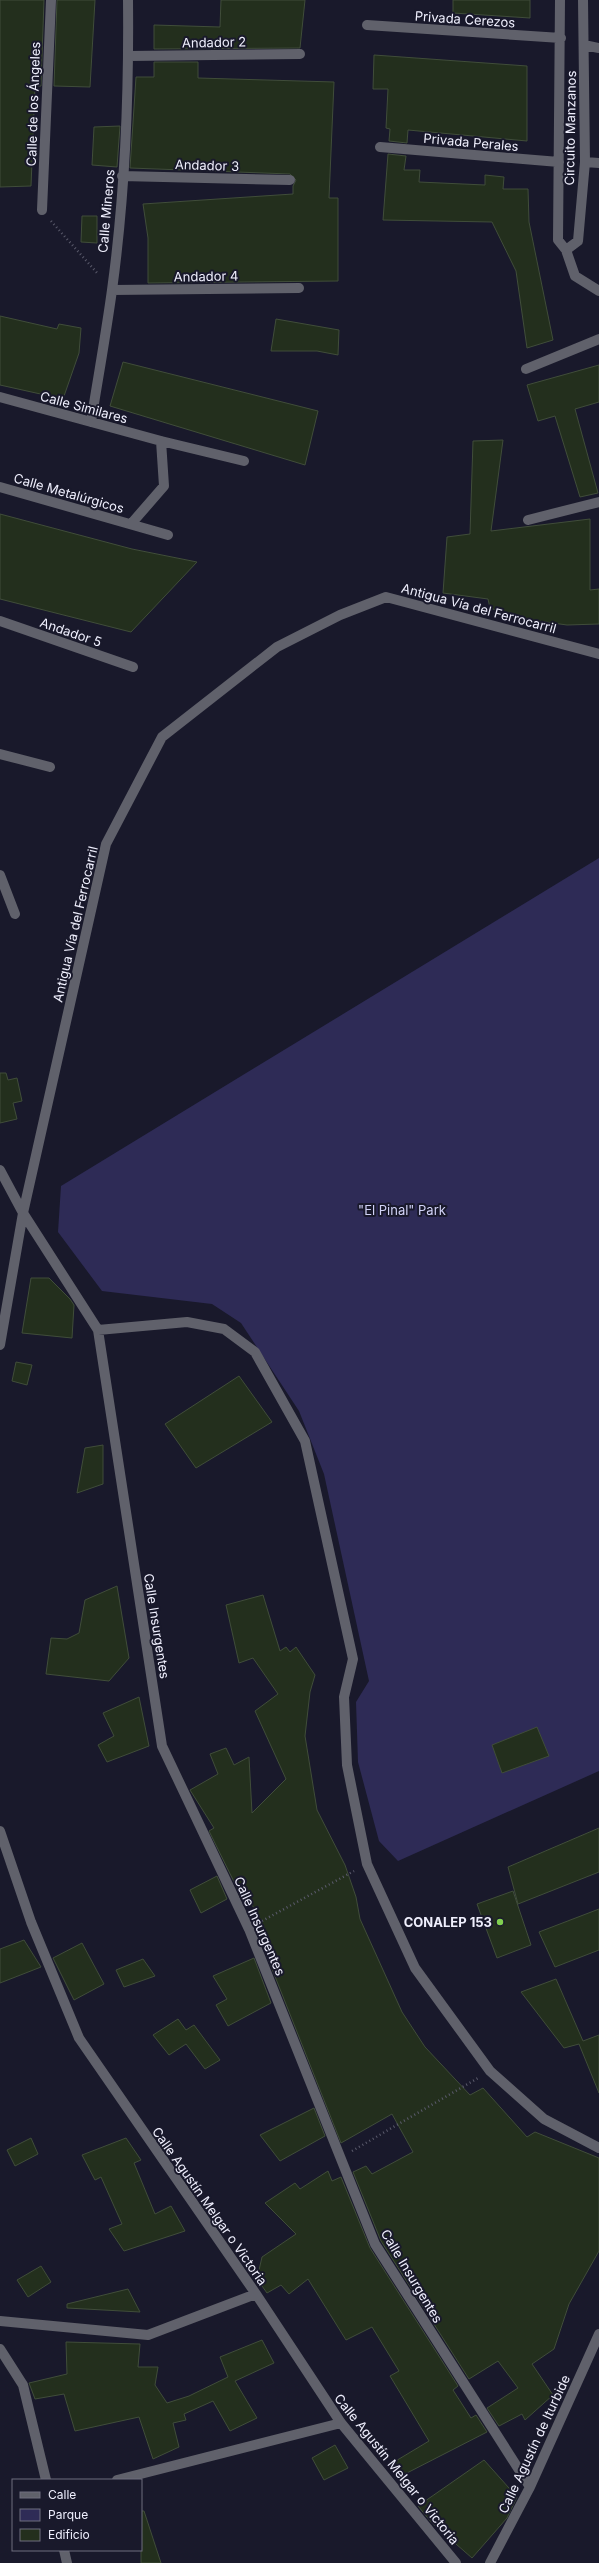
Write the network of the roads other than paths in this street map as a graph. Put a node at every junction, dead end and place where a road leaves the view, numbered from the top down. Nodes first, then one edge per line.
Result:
1 (50, 0) edge
2 (128, 0) edge
3 (560, 0) edge
4 (582, 0) edge
5 (368, 25) dead end
6 (561, 38) junction
7 (584, 45) junction
8 (599, 48) edge
9 (300, 54) dead end
10 (129, 56) junction
11 (380, 147) dead end
12 (559, 162) junction
13 (585, 162) junction
14 (599, 163) edge
15 (122, 176) junction
16 (290, 180) dead end
17 (42, 210) road end
18 (566, 250) junction
19 (299, 288) dead end
20 (112, 290) junction
21 (599, 291) edge
22 (599, 339) edge
23 (526, 368) dead end
24 (0, 397) edge
25 (91, 422) junction
26 (161, 441) junction
27 (244, 461) dead end
28 (0, 487) edge
29 (599, 502) edge
30 (528, 520) dead end
31 (131, 524) junction
32 (168, 535) dead end
33 (0, 621) edge
34 (599, 654) edge
35 (133, 667) dead end
36 (0, 754) edge
37 (50, 767) dead end
38 (0, 875) edge
39 (15, 914) dead end
40 (0, 1170) edge
41 (23, 1213) junction
42 (98, 1330) junction
43 (0, 1345) edge
44 (0, 1831) edge
45 (599, 2148) edge
46 (256, 2294) junction
47 (0, 2321) edge
48 (599, 2334) edge
49 (0, 2349) edge
50 (341, 2423) junction
51 (46, 2479) edge
52 (121, 2479) edge
53 (530, 2487) junction
54 (64, 2551) edge
55 (67, 2563) edge
56 (456, 2563) edge
57 (490, 2563) edge

1 - 17 street, Calle de los Ángeles
2 - 10 street, Calle Mineros
3 - 6 street, Circuito Manzanos
4 - 7 street, Circuito Manzanos
5 - 6 street, Privada Cerezos
6 - 12 street, Circuito Manzanos
7 - 8 street
7 - 13 street, Circuito Manzanos
9 - 10 street, Andador 2
10 - 15 street, Calle Mineros
11 - 12 street, Privada Perales
12 - 18 street, Circuito Manzanos
13 - 14 street
13 - 18 street, Circuito Manzanos
15 - 16 street, Andador 3
15 - 20 street, Calle Mineros
18 - 21 street, Circuito Manzanos
19 - 20 street, Andador 4
20 - 25 street, Calle Mineros
22 - 23 street
24 - 25 street, Calle Similares
25 - 26 street, Calle Similares
26 - 27 street, Calle Similares
26 - 31 street
28 - 31 street, Calle Metalúrgicos
29 - 30 street
31 - 32 street, Calle Metalúrgicos
33 - 35 street, Andador 5
34 - 41 street, Antigua Vía del Ferrocarril
36 - 37 street
38 - 39 street
40 - 41 street
41 - 42 street
41 - 43 street, Antigua Vía del Ferrocarril
42 - 45 street
42 - 53 street, Calle Insurgentes
44 - 46 street, Calle Agustín Melgar o Victoria
46 - 47 street
46 - 50 street, Calle Agustín Melgar o Victoria
48 - 53 street, Calle Agustín de Iturbide
49 - 51 street
50 - 52 street
50 - 56 street, Calle Agustín Melgar o Victoria
53 - 57 street, Calle Agustín de Iturbide
54 - 55 street

